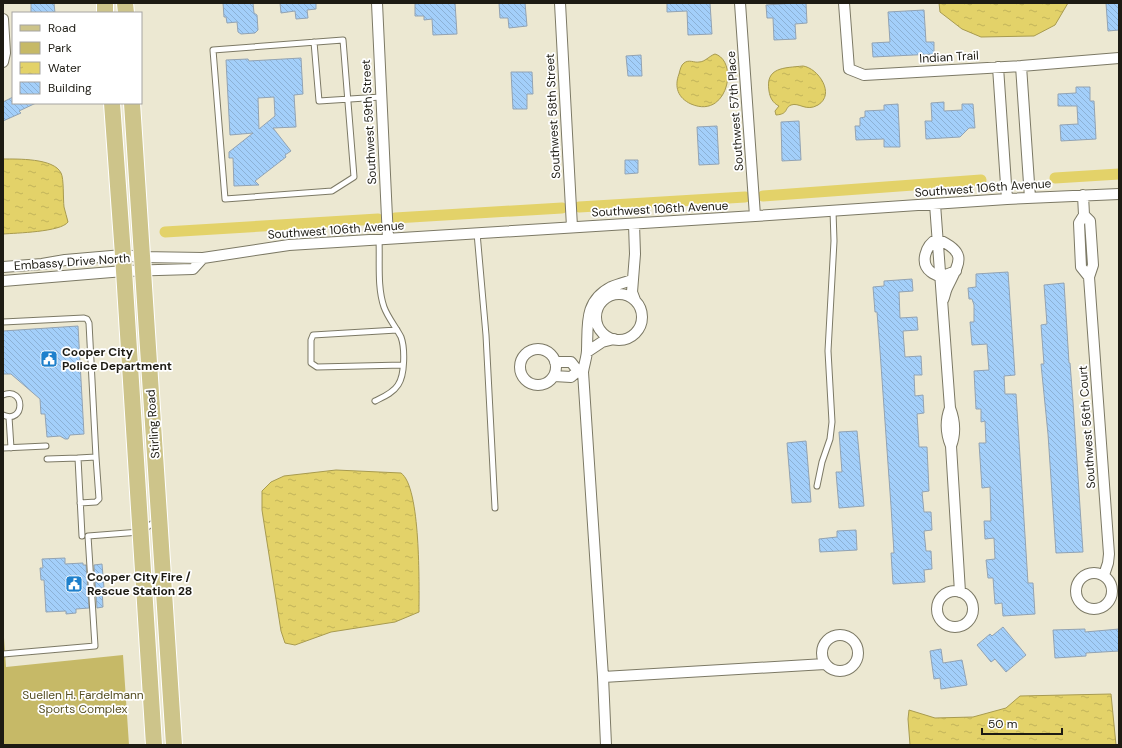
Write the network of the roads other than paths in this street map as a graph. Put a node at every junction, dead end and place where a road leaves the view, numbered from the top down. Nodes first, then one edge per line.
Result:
1 (377, 3) edge
2 (560, 3) edge
3 (740, 3) edge
4 (844, 3) edge
5 (3, 19) edge
6 (314, 42) junction
7 (1119, 58) edge
8 (3, 62) edge
9 (1021, 66) junction
10 (998, 67) junction
11 (381, 97) junction
12 (348, 98) junction
13 (112, 104) edge
14 (132, 104) edge
15 (1119, 194) edge
16 (1083, 195) junction
17 (1030, 198) junction
18 (1007, 199) junction
19 (935, 204) junction
20 (833, 211) junction
21 (755, 216) junction
22 (634, 224) junction
23 (572, 227) junction
24 (477, 234) junction
25 (937, 239) junction
26 (384, 240) junction
27 (123, 255) junction
28 (142, 263) junction
29 (3, 266) edge
30 (124, 271) junction
31 (956, 271) junction
32 (940, 277) junction
33 (632, 280) junction
34 (3, 281) edge
35 (622, 294) junction
36 (635, 300) junction
37 (942, 302) junction
38 (3, 322) edge
39 (397, 330) junction
40 (601, 330) junction
41 (614, 339) junction
42 (587, 352) junction
43 (555, 362) junction
44 (403, 365) junction
45 (580, 371) junction
46 (554, 376) junction
47 (3, 395) edge
48 (375, 401) dead end
49 (3, 415) edge
50 (9, 416) junction
51 (46, 446) dead end
52 (3, 448) edge
53 (11, 448) junction
54 (96, 457) junction
55 (78, 458) junction
56 (47, 459) dead end
57 (817, 486) dead end
58 (80, 503) junction
59 (495, 508) dead end
60 (159, 517) junction
61 (140, 532) junction
62 (82, 536) dead end
63 (1104, 575) dead end
64 (960, 592) dead end
65 (3, 654) edge
66 (825, 664) dead end
67 (604, 678) junction
68 (154, 745) edge
69 (174, 745) edge
70 (606, 745) edge

1 - 11 street, Southwest 59th Street
2 - 23 street, Southwest 58th Street
3 - 21 street, Southwest 57th Place
4 - 10 street, Indian Trail
5 - 8 street
6 - 12 lane
6 - 12 lane
6 - 12 lane
7 - 9 street, Indian Trail
9 - 10 street, Indian Trail
9 - 17 street
10 - 18 street
11 - 12 lane
11 - 26 street, Southwest 59th Street
13 - 27 main road, Stirling Road
14 - 28 main road, Stirling Road
15 - 16 street, Southwest 106th Avenue
16 - 17 street, Southwest 106th Avenue
16 - 63 street, Southwest 56th Court
17 - 18 street, Southwest 106th Avenue
18 - 19 street, Southwest 106th Avenue
19 - 20 street, Southwest 106th Avenue
19 - 25 street
20 - 21 street, Southwest 106th Avenue
20 - 57 lane
21 - 22 street, Southwest 106th Avenue
22 - 23 street, Southwest 106th Avenue
22 - 33 street
23 - 24 street, Southwest 106th Avenue
24 - 26 street, Southwest 106th Avenue
24 - 59 lane
25 - 31 street
25 - 32 street
25 - 32 street
26 - 28 street, Southwest 106th Avenue
26 - 39 lane
27 - 28 street, Southwest 106th Avenue
27 - 29 street, Embassy Drive North
27 - 30 main road, Stirling Road
28 - 30 street, Embassy Drive North
28 - 60 main road, Stirling Road
30 - 34 street, Embassy Drive North
30 - 61 main road, Stirling Road
31 - 32 street
31 - 37 street
32 - 37 street
33 - 35 street
33 - 36 street
33 - 42 street
35 - 36 street
35 - 40 street
36 - 41 street
37 - 64 street
38 - 54 lane
39 - 44 lane
39 - 44 lane
40 - 41 street
40 - 42 street
41 - 42 street
42 - 45 street
43 - 45 street
43 - 46 street
43 - 46 street
44 - 48 lane
45 - 46 street
45 - 67 street
47 - 50 lane
49 - 50 lane
50 - 53 lane
51 - 53 lane
52 - 53 lane
54 - 55 lane
54 - 58 lane
55 - 56 lane
55 - 58 lane
58 - 62 lane
60 - 61 lane
60 - 69 main road, Stirling Road
61 - 65 lane
61 - 68 main road, Stirling Road
66 - 67 street
67 - 70 street

